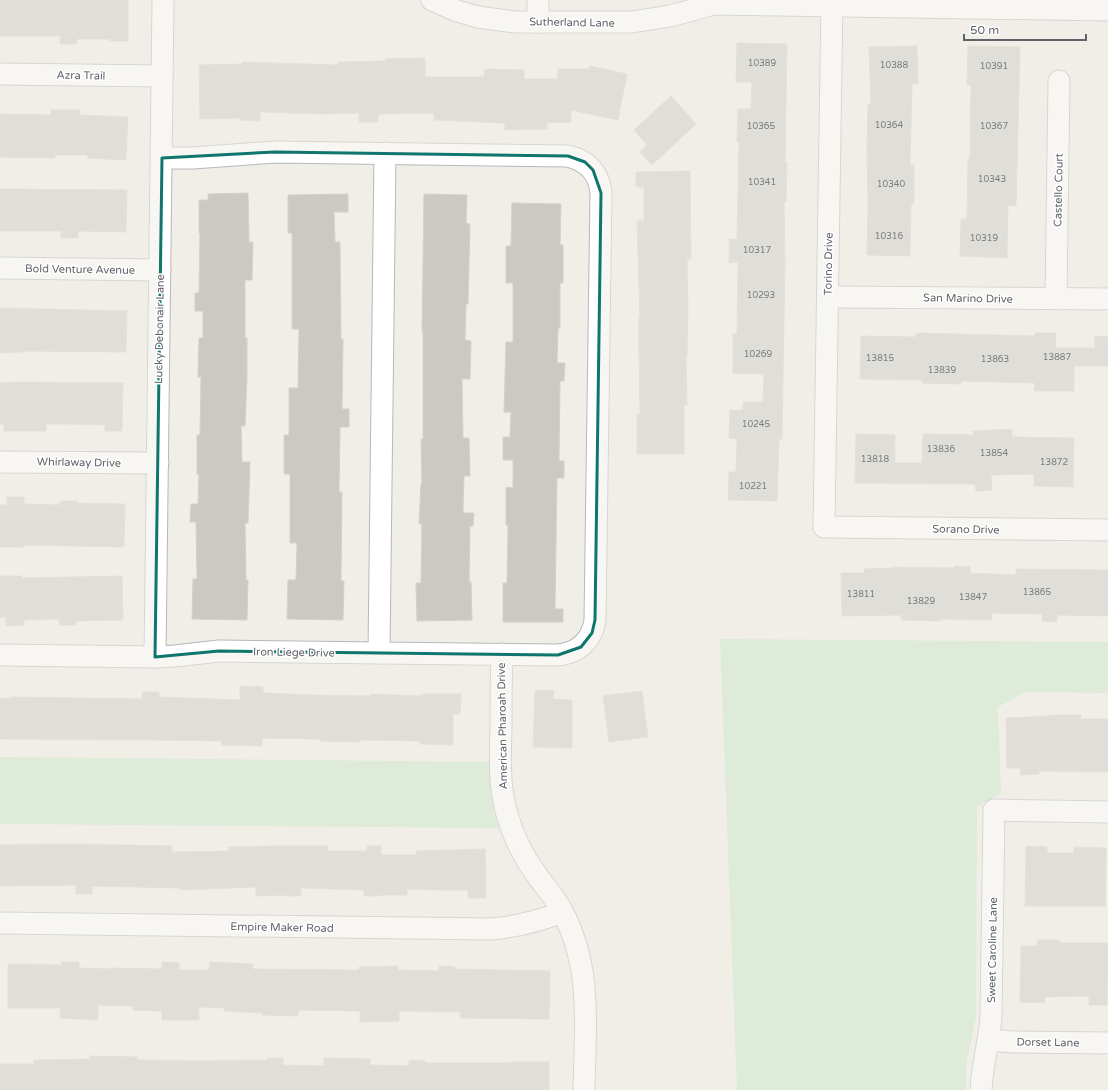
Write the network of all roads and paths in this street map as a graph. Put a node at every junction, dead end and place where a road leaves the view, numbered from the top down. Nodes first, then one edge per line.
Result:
1 (163, 0) edge
2 (432, 0) edge
3 (538, 0) edge
4 (707, 2) edge
5 (832, 3) edge
6 (1075, 5) edge
7 (1108, 10) edge
8 (538, 22) junction
9 (0, 74) edge
10 (162, 76) junction
11 (1059, 81) dead end
12 (385, 153) junction
13 (162, 158) junction
14 (0, 268) edge
15 (160, 270) junction
16 (828, 297) junction
17 (1056, 299) junction
18 (1108, 299) edge
19 (0, 462) edge
20 (158, 463) junction
21 (824, 527) joint
22 (1108, 530) edge
23 (379, 653) junction
24 (502, 654) junction
25 (0, 655) edge
26 (155, 657) junction
27 (1108, 812) edge
28 (562, 912) junction
29 (0, 923) edge
30 (988, 1040) junction
31 (1108, 1043) edge
32 (584, 1090) edge
33 (981, 1090) edge

1 - 10 street, Lucky Debonair Lane
2 - 8 street, Sutherland Lane
3 - 8 street
4 - 5 street, Sutherland Lane
4 - 8 street, Sutherland Lane
5 - 6 street, Sutherland Lane
5 - 16 street, Torino Drive
6 - 7 street, Sutherland Lane
9 - 10 street, Azra Trail
10 - 13 street, Lucky Debonair Lane
11 - 17 street, Castello Court
12 - 13 street
12 - 23 street
12 - 24 street, Iron Liege Drive
13 - 15 street, Lucky Debonair Lane
14 - 15 street, Bold Venture Avenue
15 - 20 street, Lucky Debonair Lane
16 - 17 street, San Marino Drive
16 - 21 street, Torino Drive
17 - 18 street, San Marino Drive
19 - 20 street, Whirlaway Drive
20 - 26 street, Lucky Debonair Lane
21 - 22 street, Sorano Drive
23 - 24 street, Iron Liege Drive
23 - 26 street, Iron Liege Drive
24 - 28 street, American Pharoah Drive
25 - 26 street, Iron Liege Drive
27 - 30 street, Sweet Caroline Lane
28 - 29 street, Empire Maker Road
28 - 32 street, American Pharoah Drive
30 - 31 street, Dorset Lane
30 - 33 street, Sweet Caroline Lane

